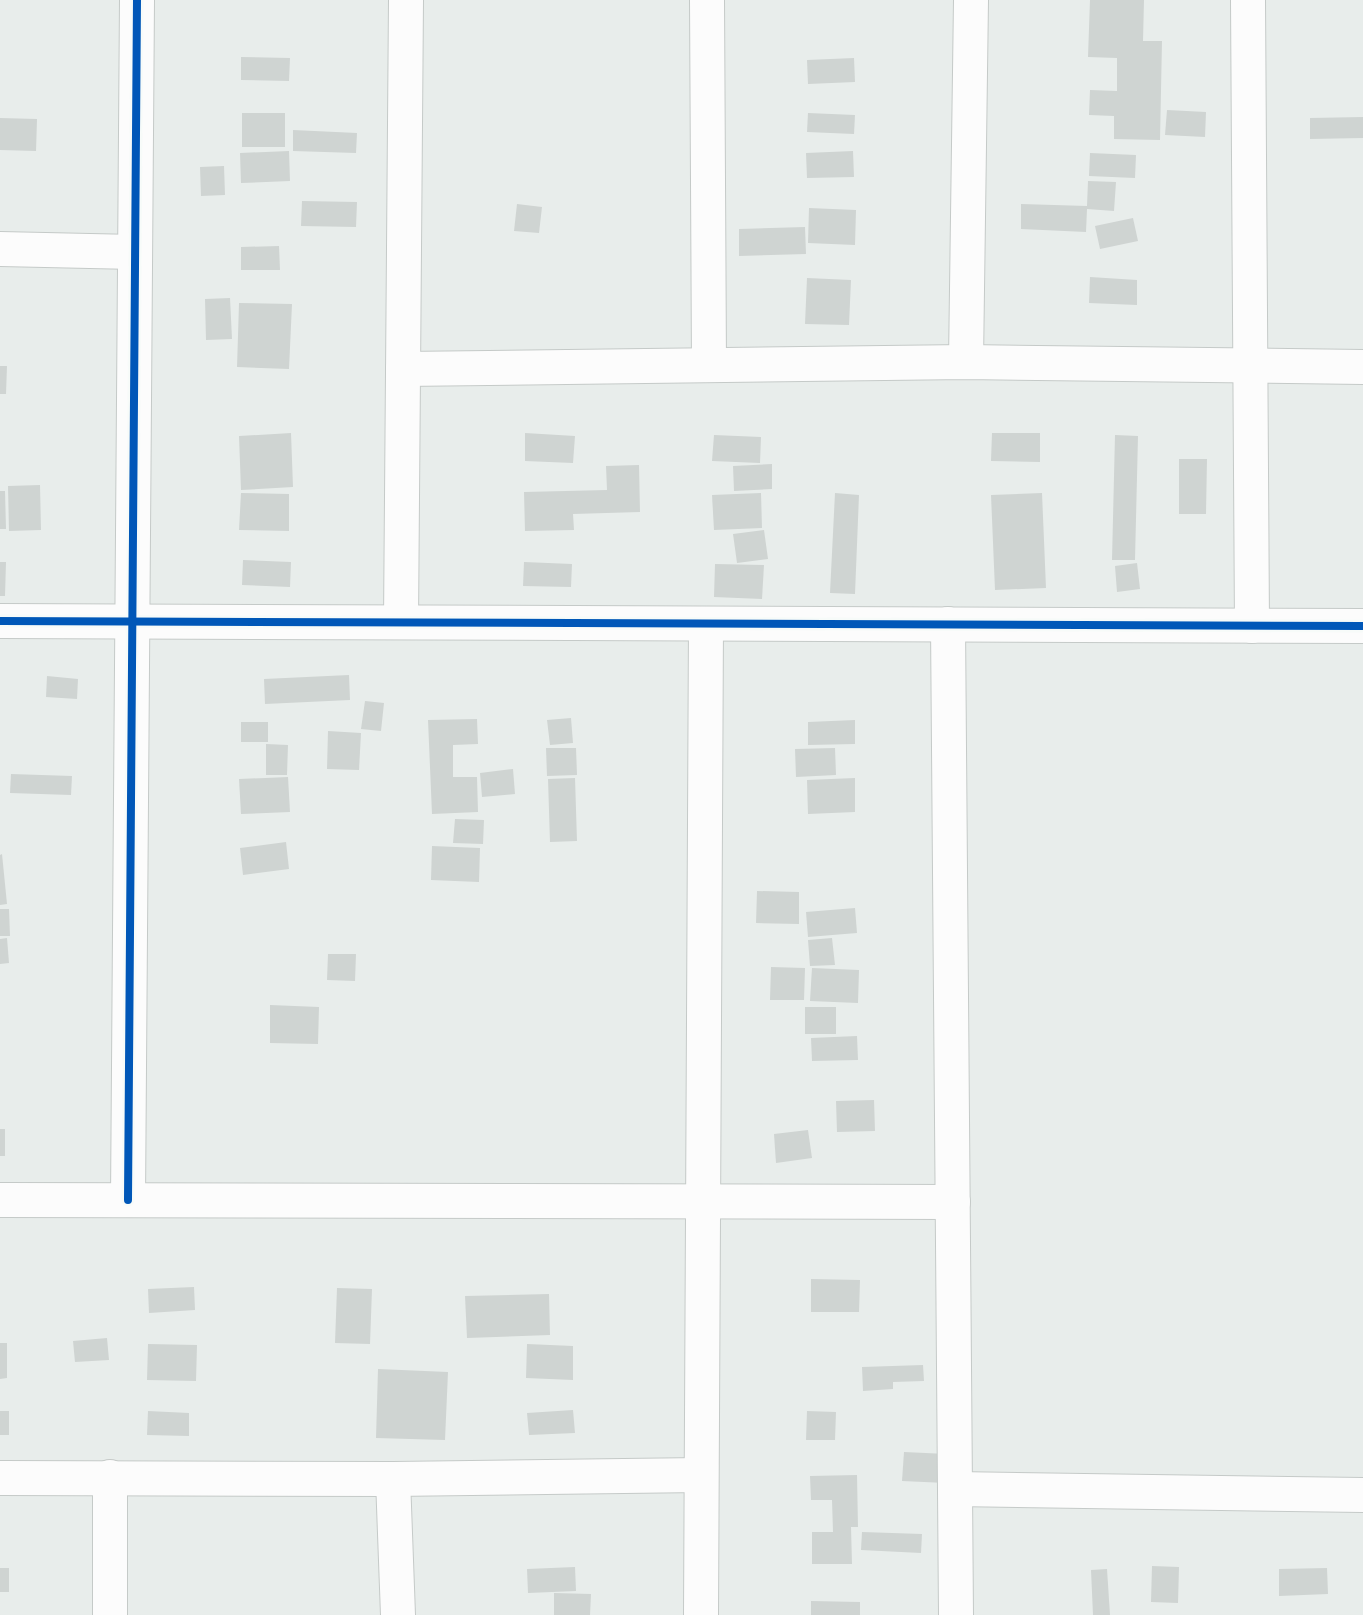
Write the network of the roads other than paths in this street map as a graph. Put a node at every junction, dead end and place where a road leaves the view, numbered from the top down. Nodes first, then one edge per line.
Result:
1 (137, 0) edge
2 (406, 0) edge
3 (707, 0) edge
4 (971, 0) edge
5 (1248, 0) edge
6 (0, 249) edge
7 (135, 252) junction
8 (966, 362) junction
9 (709, 364) junction
10 (1250, 365) junction
11 (1363, 367) edge
12 (403, 369) junction
13 (0, 621) edge
14 (132, 621) junction
15 (401, 622) junction
16 (706, 624) junction
17 (948, 624) junction
18 (1252, 626) junction
19 (1363, 626) edge
20 (0, 1200) edge
21 (128, 1200) junction
22 (704, 1201) junction
23 (953, 1202) junction
24 (701, 1475) junction
25 (110, 1477) junction
26 (0, 1478) edge
27 (393, 1479) junction
28 (955, 1489) junction
29 (1363, 1495) edge
30 (110, 1615) edge
31 (398, 1615) edge
32 (701, 1615) edge
33 (956, 1615) edge

1 - 7 street
2 - 12 street
3 - 9 street
4 - 8 street
5 - 10 street
6 - 7 street
7 - 14 street
8 - 9 street
8 - 10 street
9 - 12 street
10 - 11 street
10 - 18 street
12 - 15 street
13 - 14 street
14 - 15 street
14 - 21 street
15 - 16 street
16 - 17 street
16 - 22 street
17 - 18 street
17 - 23 street
18 - 19 street
20 - 21 street
21 - 22 street
22 - 23 street
22 - 24 street
23 - 28 street
24 - 27 street
24 - 32 street
25 - 26 street
25 - 27 street
25 - 30 street
27 - 31 street
28 - 29 street
28 - 33 street

